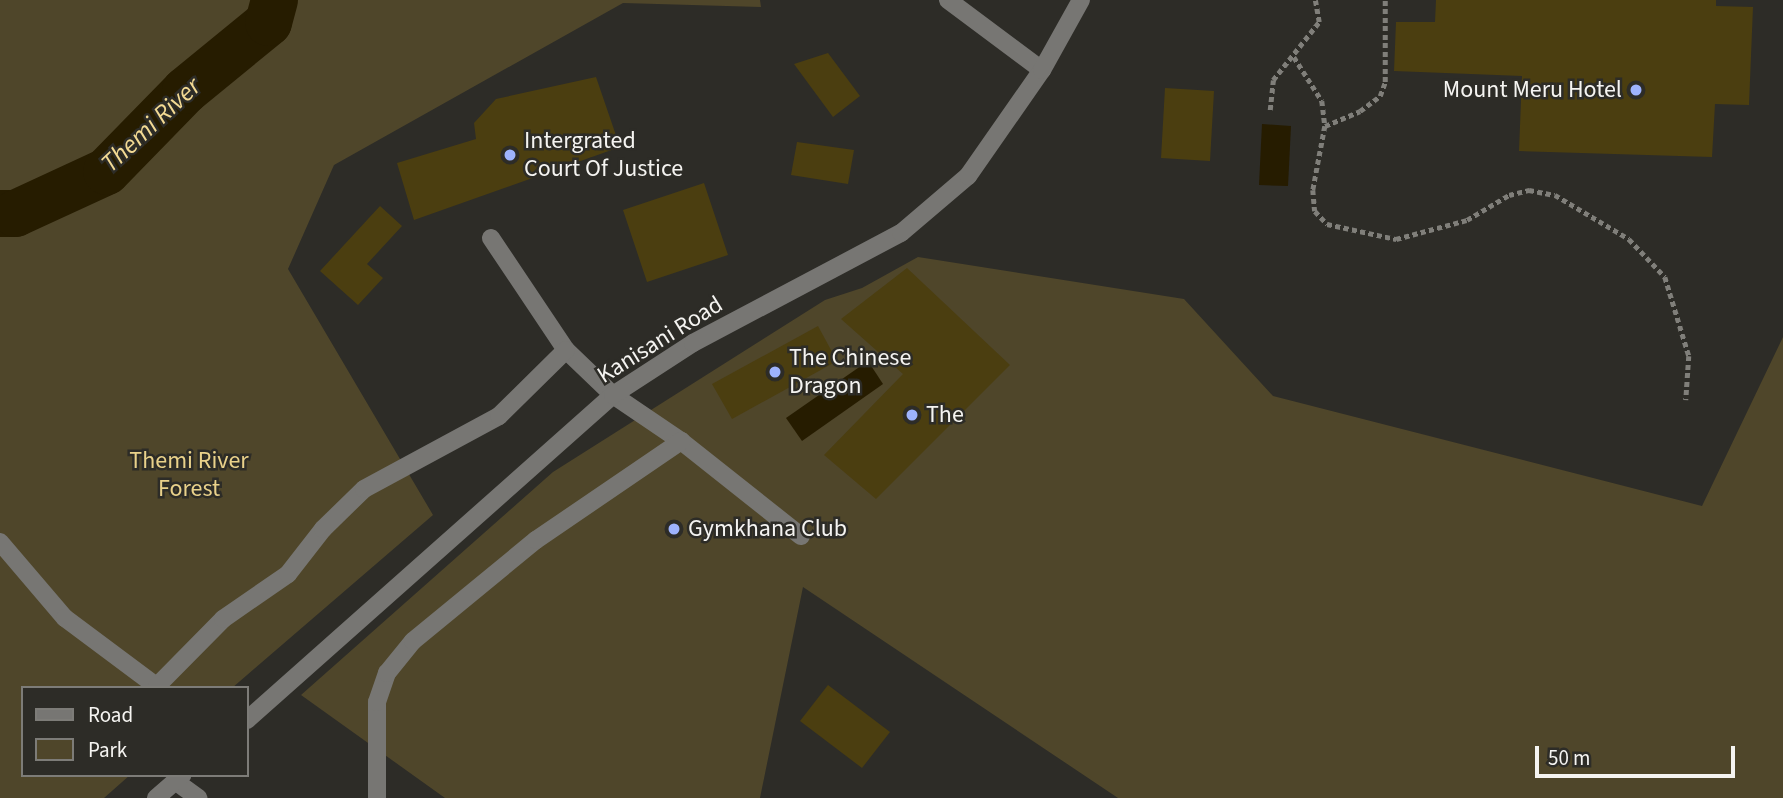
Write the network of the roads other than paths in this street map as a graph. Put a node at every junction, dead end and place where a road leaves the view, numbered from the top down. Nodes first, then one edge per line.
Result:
1 (948, 0) edge
2 (1081, 0) edge
3 (1042, 70) junction
4 (491, 239) dead end
5 (566, 350) junction
6 (613, 396) junction
7 (681, 441) junction
8 (801, 536) dead end
9 (0, 542) edge
10 (157, 686) edge
11 (159, 686) edge
12 (248, 719) edge
13 (178, 778) edge
14 (156, 798) edge
15 (198, 798) edge
16 (377, 798) edge

1 - 3 street
2 - 3 street, Kanisani Road
3 - 6 street, Kanisani Road
4 - 5 street
5 - 6 street
5 - 11 street
6 - 7 street
6 - 12 street, Kanisani Road
7 - 8 street
7 - 16 street
9 - 10 street
13 - 14 street
13 - 15 street

